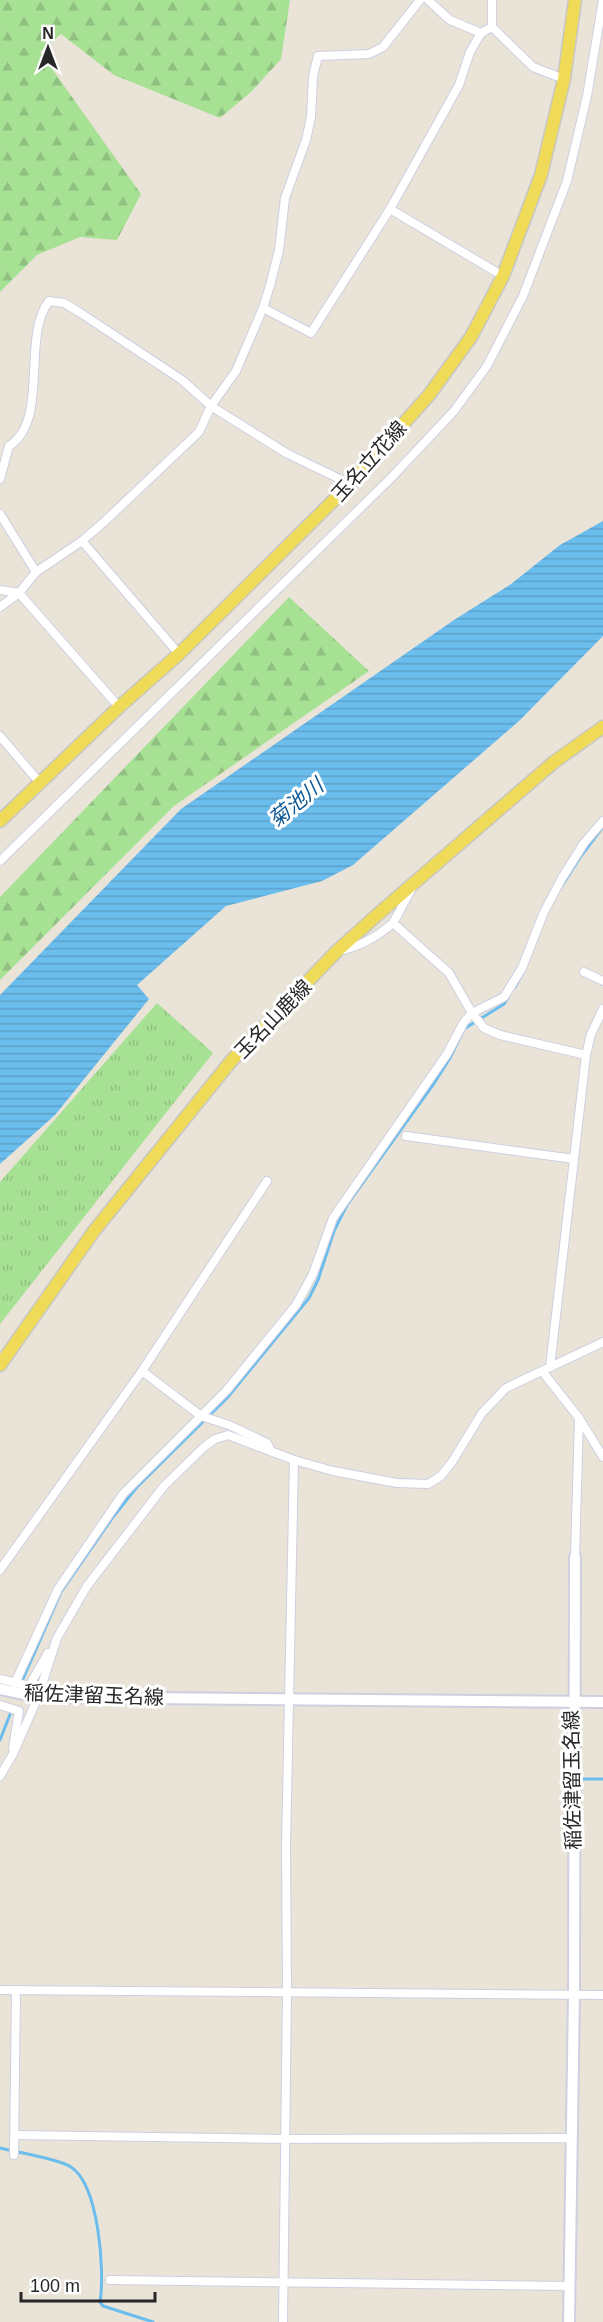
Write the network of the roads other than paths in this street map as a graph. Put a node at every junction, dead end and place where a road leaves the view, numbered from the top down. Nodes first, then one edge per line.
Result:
1 (420, 0) edge
2 (428, 0) edge
3 (492, 0) edge
4 (575, 0) edge
5 (603, 0) edge
6 (492, 27) junction
7 (481, 33) junction
8 (564, 79) junction
9 (390, 209) junction
10 (503, 276) junction
11 (263, 308) junction
12 (211, 406) junction
13 (0, 479) edge
14 (350, 484) junction
15 (0, 514) edge
16 (82, 541) junction
17 (36, 572) junction
18 (0, 590) edge
19 (19, 592) junction
20 (0, 608) edge
21 (179, 654) junction
22 (119, 707) junction
23 (603, 727) edge
24 (0, 736) edge
25 (40, 783) junction
26 (0, 821) edge
27 (603, 821) edge
28 (0, 861) edge
29 (414, 884) junction
30 (393, 923) junction
31 (337, 951) junction
32 (584, 972) dead end
33 (603, 981) edge
34 (603, 1009) edge
35 (472, 1013) junction
36 (586, 1055) junction
37 (406, 1136) dead end
38 (574, 1160) junction
39 (267, 1181) dead end
40 (603, 1342) edge
41 (0, 1365) edge
42 (550, 1367) junction
43 (142, 1371) junction
44 (542, 1371) junction
45 (201, 1416) junction
46 (579, 1418) junction
47 (271, 1451) junction
48 (603, 1457) edge
49 (294, 1460) junction
50 (575, 1557) joint
51 (0, 1570) edge
52 (57, 1638) junction
53 (0, 1679) edge
54 (15, 1683) junction
55 (0, 1689) edge
56 (38, 1697) junction
57 (289, 1699) junction
58 (575, 1702) junction
59 (603, 1702) edge
60 (0, 1705) edge
61 (13, 1754) junction
62 (0, 1776) edge
63 (0, 1990) edge
64 (16, 1990) junction
65 (287, 1991) junction
66 (574, 1994) junction
67 (603, 1995) edge
68 (15, 2136) junction
69 (284, 2139) junction
70 (571, 2141) junction
71 (14, 2155) dead end
72 (110, 2280) dead end
73 (283, 2282) junction
74 (569, 2286) junction
75 (283, 2322) edge
76 (569, 2322) edge

1 - 11 street
2 - 7 street
3 - 6 street
4 - 8 main road, 玉名立花線
5 - 28 street
6 - 7 street
6 - 8 street
7 - 9 street
8 - 10 main road, 玉名立花線
9 - 10 street
9 - 11 street
10 - 14 main road, 玉名立花線
11 - 12 street
12 - 13 street
12 - 14 street
12 - 16 street
14 - 21 main road, 玉名立花線
15 - 17 street
16 - 17 street
16 - 21 street
17 - 19 street
18 - 19 street
19 - 20 street
19 - 22 street
21 - 22 main road, 玉名立花線
22 - 25 main road, 玉名立花線
23 - 29 main road, 玉名山鹿線
24 - 25 street
25 - 26 main road, 玉名立花線
27 - 35 street
29 - 30 street
29 - 31 main road, 玉名山鹿線
30 - 31 street
30 - 35 street
31 - 41 main road, 玉名山鹿線
32 - 33 street
34 - 36 street
35 - 36 street
35 - 45 street
36 - 38 street
37 - 38 street
38 - 42 street
39 - 43 street
40 - 42 street
42 - 44 street
43 - 45 street
43 - 51 street
44 - 46 street
44 - 49 street
45 - 47 street
45 - 54 street
46 - 48 street
46 - 50 street
47 - 49 street
47 - 52 street
49 - 57 street
50 - 58 main road
52 - 54 street
52 - 56 street
53 - 54 street
55 - 56 main road, 稲佐津留玉名線
56 - 57 main road, 稲佐津留玉名線
56 - 61 street
57 - 58 main road, 稲佐津留玉名線
57 - 65 street
58 - 59 main road
58 - 66 main road, 稲佐津留玉名線
60 - 61 street
61 - 62 street
63 - 64 street
64 - 65 street
64 - 68 street
65 - 66 street
65 - 69 street
66 - 67 street
66 - 70 main road, 稲佐津留玉名線
68 - 69 street
68 - 71 street
69 - 70 street
69 - 73 street
70 - 74 main road, 稲佐津留玉名線
72 - 73 street
73 - 74 street
73 - 75 street
74 - 76 main road, 稲佐津留玉名線

